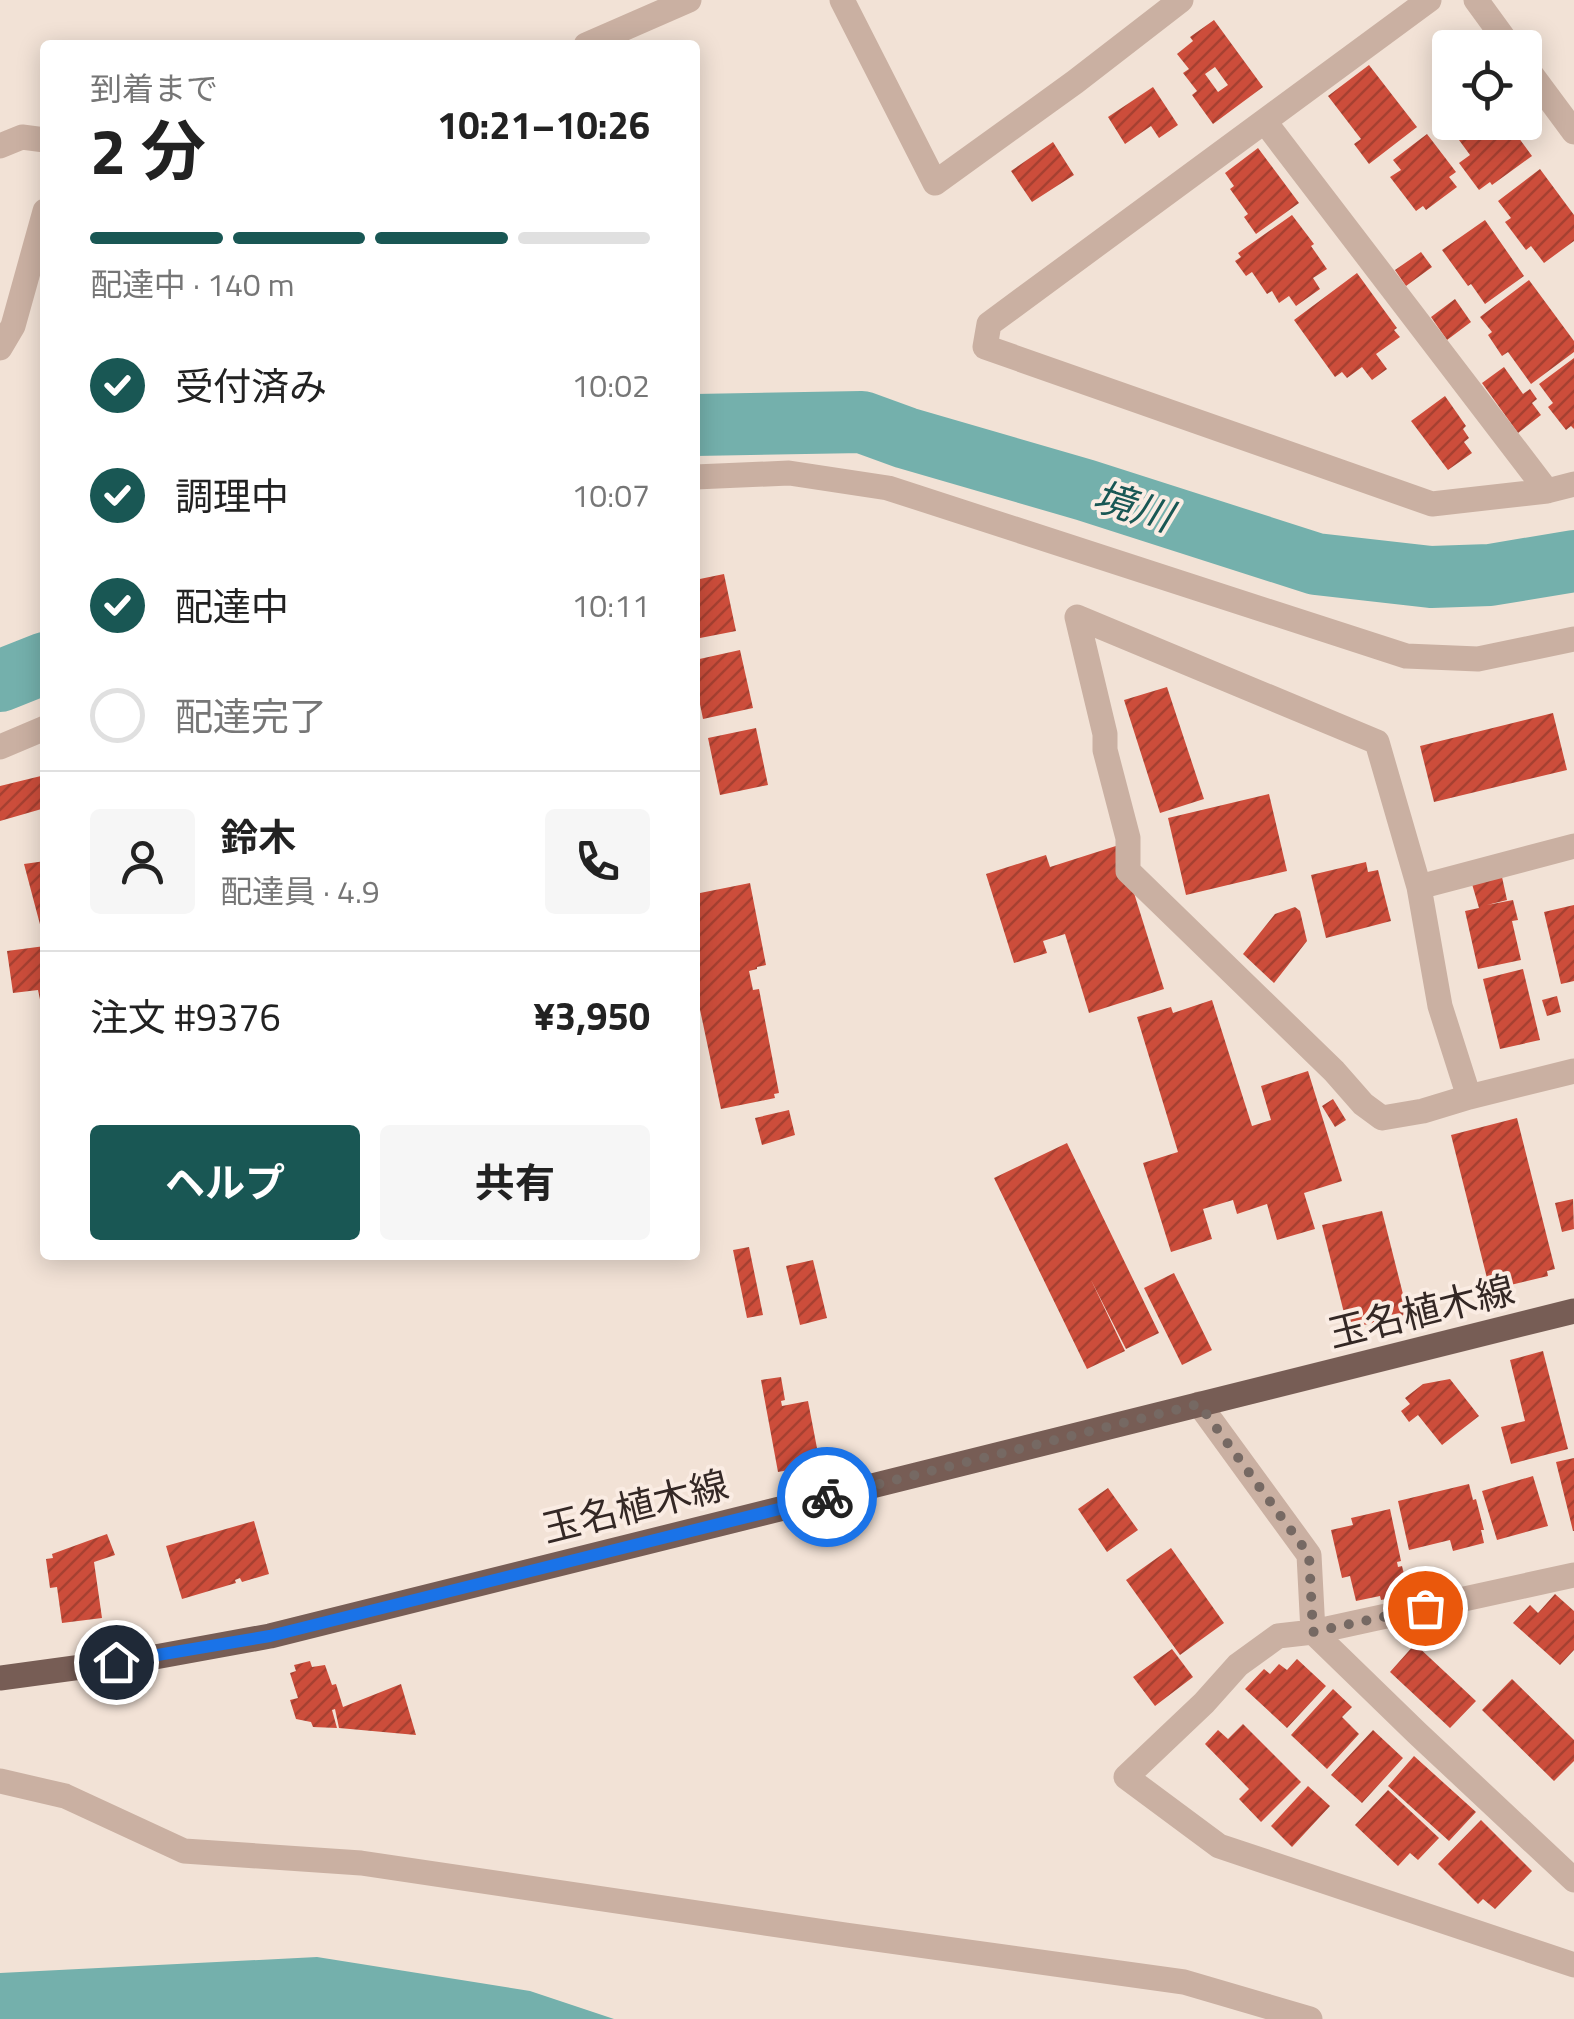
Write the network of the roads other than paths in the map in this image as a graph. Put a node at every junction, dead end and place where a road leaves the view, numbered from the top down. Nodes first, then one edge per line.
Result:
1 (688, 0) edge
2 (842, 0) edge
3 (1182, 0) edge
4 (1429, 0) edge
5 (1476, 0) edge
6 (1498, 30) edge
7 (597, 40) edge
8 (1542, 89) edge
9 (1264, 122) junction
10 (1574, 132) edge
11 (40, 140) edge
12 (0, 146) edge
13 (40, 229) edge
14 (0, 348) edge
15 (700, 478) edge
16 (1574, 484) edge
17 (1547, 491) junction
18 (1574, 639) edge
19 (40, 730) edge
20 (0, 747) edge
21 (1574, 846) edge
22 (1418, 887) junction
23 (1574, 1071) edge
24 (1468, 1096) junction
25 (1574, 1311) edge
26 (1199, 1404) junction
27 (1574, 1575) edge
28 (1313, 1632) junction
29 (0, 1678) edge
30 (0, 1781) edge
31 (1574, 1880) edge
32 (1574, 1964) edge
33 (1310, 2019) edge

1 - 7 street
2 - 3 street
4 - 9 street
5 - 6 street
8 - 10 street
9 - 17 street
9 - 17 street
11 - 12 street
13 - 14 street
15 - 18 street
16 - 17 street
19 - 20 street
21 - 22 street
22 - 24 street
22 - 24 street
23 - 24 street
25 - 26 main road, 玉名植木線
26 - 28 street
26 - 29 main road, 玉名植木線
27 - 28 street
28 - 31 street
28 - 32 street
30 - 33 street

